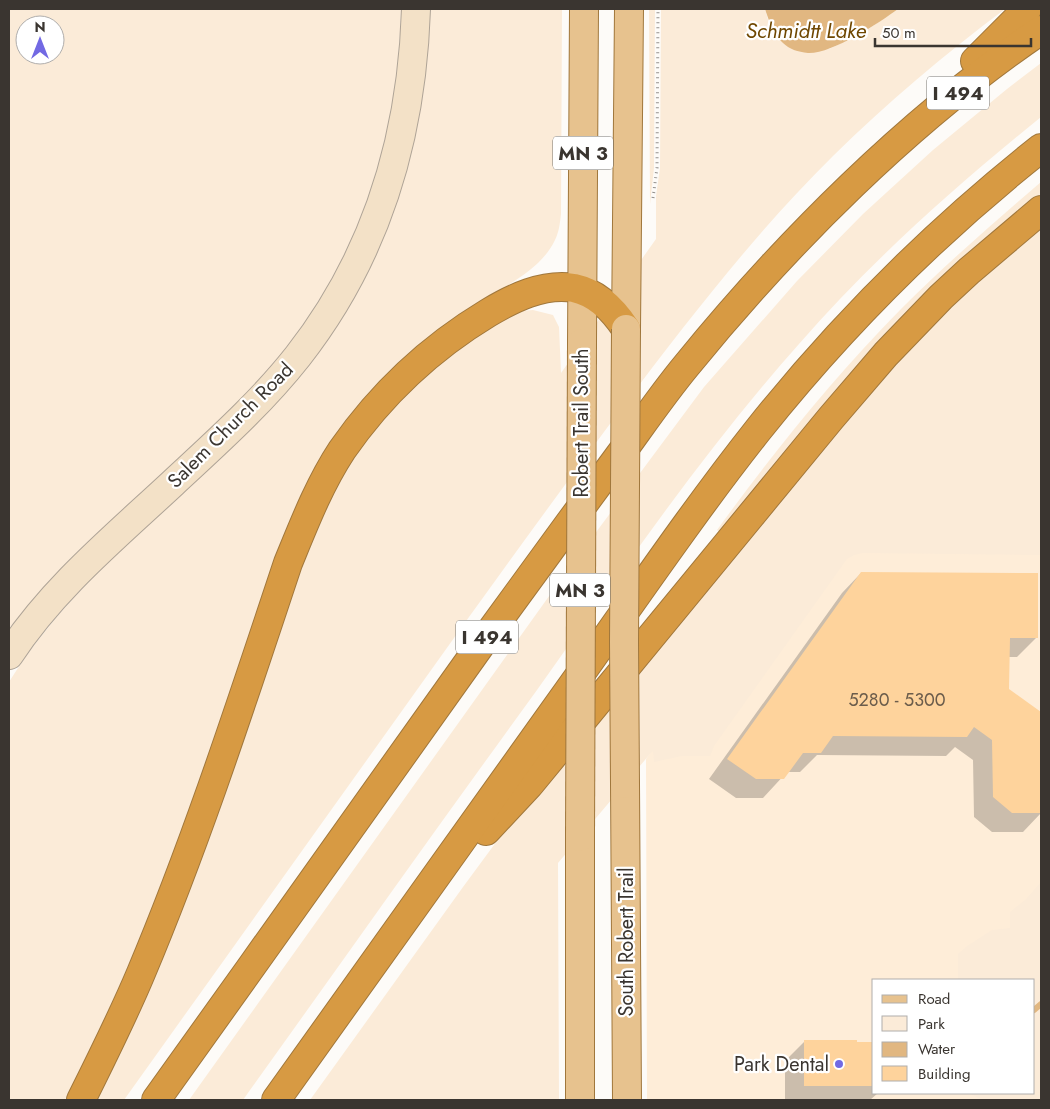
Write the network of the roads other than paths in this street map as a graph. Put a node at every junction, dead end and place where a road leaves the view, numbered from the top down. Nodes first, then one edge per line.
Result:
1 (416, 9) edge
2 (584, 9) edge
3 (629, 9) edge
4 (1027, 9) edge
5 (1041, 30) edge
6 (1041, 148) edge
7 (878, 161) junction
8 (1041, 210) edge
9 (582, 290) junction
10 (626, 329) junction
11 (9, 655) edge
12 (411, 910) junction
13 (81, 1100) edge
14 (156, 1100) edge
15 (276, 1100) edge
16 (580, 1100) edge
17 (627, 1100) edge

1 - 11 street, Salem Church Road
2 - 9 main road, Robert Trail South / MN 3
3 - 10 main road, MN 3
4 - 7 highway
5 - 7 highway, I 494
6 - 12 highway
7 - 14 highway, I 494
8 - 12 highway
9 - 10 highway
9 - 13 highway
9 - 16 main road, Robert Trail South / MN 3, bridge
10 - 17 main road, South Robert Trail / MN 3, bridge
12 - 15 highway

